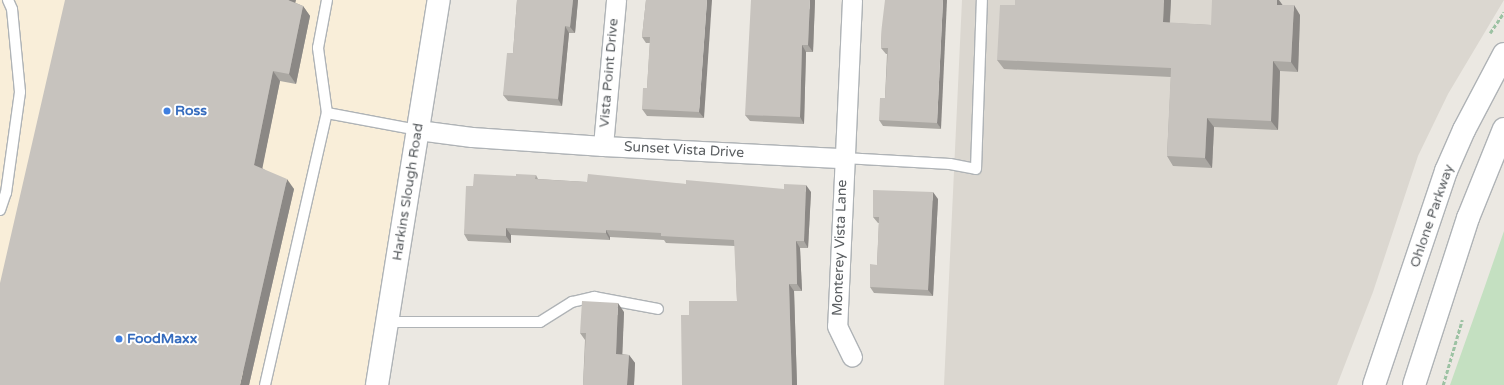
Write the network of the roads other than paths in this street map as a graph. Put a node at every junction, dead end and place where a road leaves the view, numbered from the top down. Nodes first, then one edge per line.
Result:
1 (8, 0) edge
2 (327, 0) edge
3 (439, 0) edge
4 (616, 0) edge
5 (852, 0) edge
6 (982, 0) edge
7 (1504, 54) edge
8 (327, 112) junction
9 (1504, 129) edge
10 (418, 130) junction
11 (603, 146) junction
12 (844, 158) junction
13 (0, 210) edge
14 (658, 309) dead end
15 (387, 322) junction
16 (852, 358) dead end
17 (265, 385) edge
18 (377, 385) edge
19 (1374, 385) edge
20 (1414, 385) edge

1 - 13 lane
2 - 8 lane
3 - 10 street, Harkins Slough Road
4 - 11 street, Vista Point Drive
5 - 12 street, Monterey Vista Lane
6 - 12 lane, Sunset Vista Drive
7 - 19 street, Ohlone Parkway
8 - 10 lane
8 - 17 lane
9 - 20 street
10 - 11 street, Sunset Vista Drive
10 - 15 street, Harkins Slough Road
11 - 12 street, Sunset Vista Drive
12 - 16 street, Monterey Vista Lane
14 - 15 lane
15 - 18 street, Harkins Slough Road

